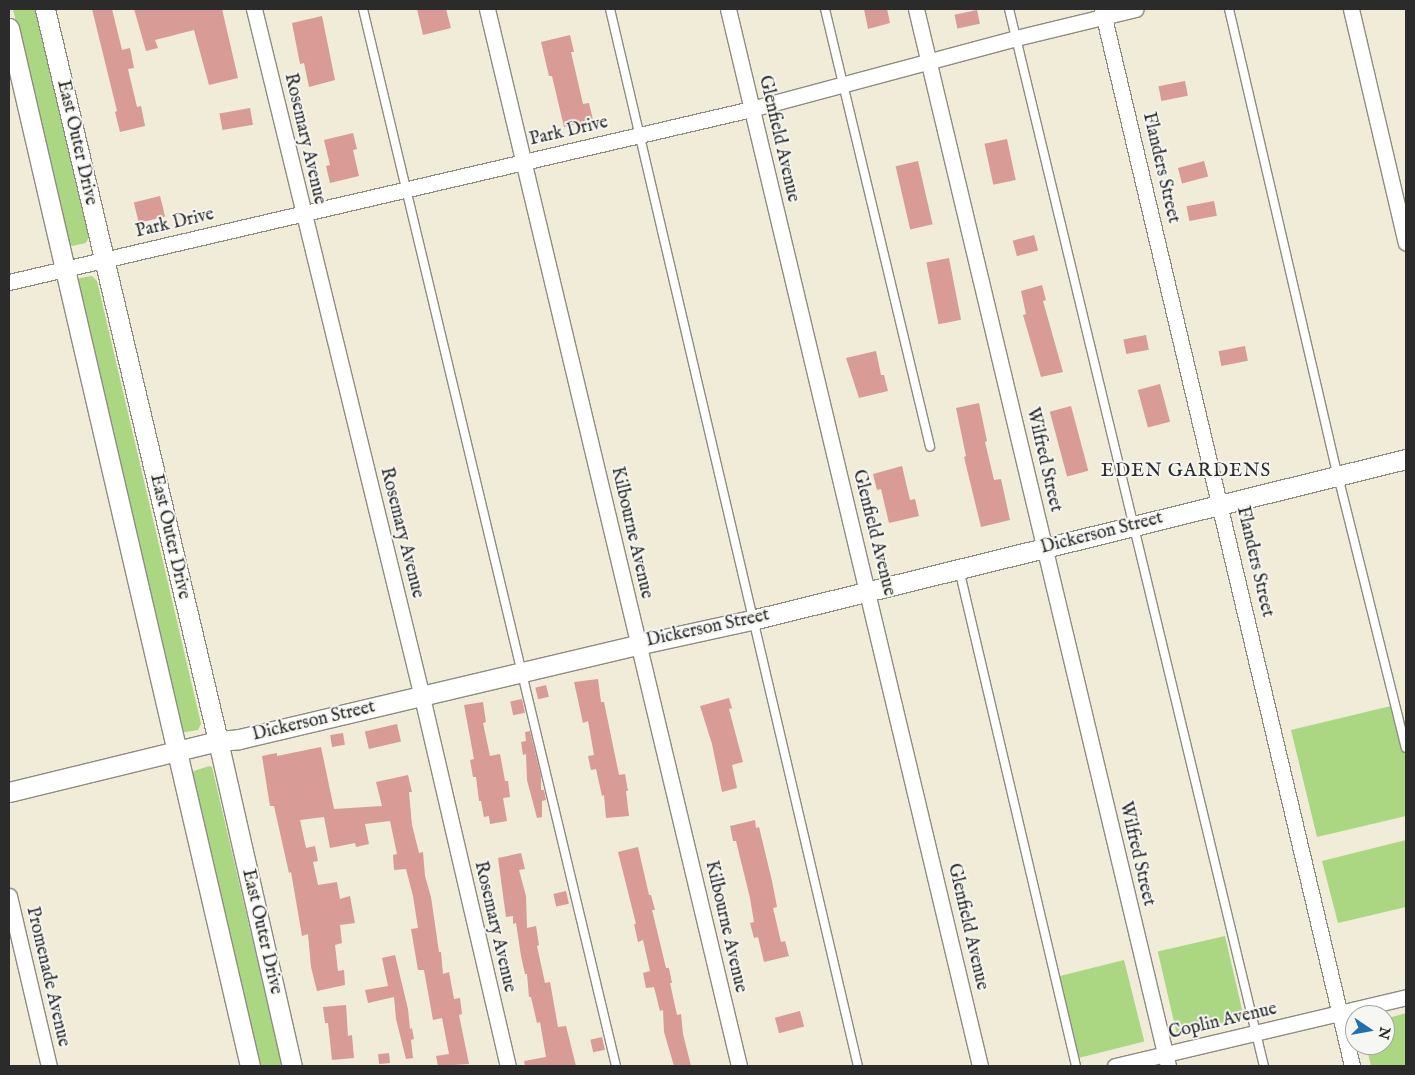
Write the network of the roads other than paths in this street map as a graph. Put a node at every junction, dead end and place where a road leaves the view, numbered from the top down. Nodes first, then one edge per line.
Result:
1 (45, 9) edge
2 (254, 9) edge
3 (363, 9) edge
4 (487, 9) edge
5 (610, 9) edge
6 (728, 9) edge
7 (824, 9) edge
8 (916, 9) edge
9 (1009, 9) edge
10 (1136, 9) edge
11 (1230, 9) edge
12 (1352, 9) edge
13 (1103, 13) edge
14 (9, 28) edge
15 (1016, 38) junction
16 (928, 62) junction
17 (842, 85) junction
18 (751, 109) junction
19 (640, 135) junction
20 (524, 162) junction
21 (406, 190) junction
22 (302, 214) junction
23 (1406, 243) edge
24 (103, 260) junction
25 (65, 269) junction
26 (9, 282) edge
27 (930, 447) dead end
28 (1406, 459) edge
29 (1338, 476) junction
30 (1221, 505) junction
31 (1134, 526) junction
32 (1044, 548) junction
33 (960, 569) junction
34 (868, 592) junction
35 (752, 620) junction
36 (637, 645) junction
37 (522, 673) junction
38 (422, 697) junction
39 (218, 741) junction
40 (1406, 748) edge
41 (176, 751) junction
42 (9, 792) edge
43 (9, 896) edge
44 (1406, 997) edge
45 (1339, 1013) junction
46 (1256, 1033) junction
47 (1166, 1060) edge
48 (49, 1066) edge
49 (250, 1066) edge
50 (292, 1066) edge
51 (508, 1066) edge
52 (616, 1066) edge
53 (739, 1066) edge
54 (858, 1066) edge
55 (980, 1066) edge
56 (1076, 1066) edge
57 (1115, 1066) edge
58 (1264, 1066) edge
59 (1352, 1066) edge

1 - 24 street, East Outer Drive
2 - 22 street, Rosemary Avenue
3 - 21 lane
4 - 20 street, Kilbourne Avenue
5 - 19 lane
6 - 18 street, Glenfield Avenue
7 - 17 lane
8 - 16 street, Wilfred Street
9 - 15 lane
10 - 13 street, Park Drive
11 - 29 lane
12 - 23 street
13 - 15 street, Park Drive
13 - 30 street, Flanders Street
14 - 25 street
15 - 16 street, Park Drive
15 - 31 lane
16 - 17 street, Park Drive
16 - 32 street, Wilfred Street
17 - 18 street, Park Drive
17 - 27 lane
18 - 19 street, Park Drive
18 - 34 street, Glenfield Avenue
19 - 20 street, Park Drive
19 - 35 lane
20 - 21 street, Park Drive
20 - 36 street, Kilbourne Avenue
21 - 22 street, Park Drive
21 - 37 lane
22 - 24 street, Park Drive
22 - 38 street, Rosemary Avenue
24 - 25 street, Park Drive
24 - 39 street, East Outer Drive
25 - 26 street, Park Drive
25 - 41 street
28 - 29 street, Dickerson Street
29 - 30 street, Dickerson Street
29 - 40 lane
30 - 31 street, Dickerson Street
30 - 45 street, Flanders Street
31 - 32 street, Dickerson Street
31 - 46 lane
32 - 33 street, Dickerson Street
32 - 47 street, Wilfred Street
33 - 34 street, Dickerson Street
33 - 56 lane
34 - 35 street, Dickerson Street
34 - 55 street, Glenfield Avenue
35 - 36 street, Dickerson Street
35 - 54 lane
36 - 37 street, Dickerson Street
36 - 53 street, Kilbourne Avenue
37 - 38 street, Dickerson Street
37 - 52 lane
38 - 39 street, Dickerson Street
38 - 51 street, Rosemary Avenue
39 - 41 street, Dickerson Street
39 - 50 street, East Outer Drive
41 - 42 street, Dickerson Street
41 - 49 street
43 - 48 street, Promenade Avenue
44 - 45 street, Coplin Avenue
45 - 46 street, Coplin Avenue
45 - 59 street, Flanders Street
46 - 47 street, Coplin Avenue
46 - 58 lane
47 - 57 street, Coplin Avenue

